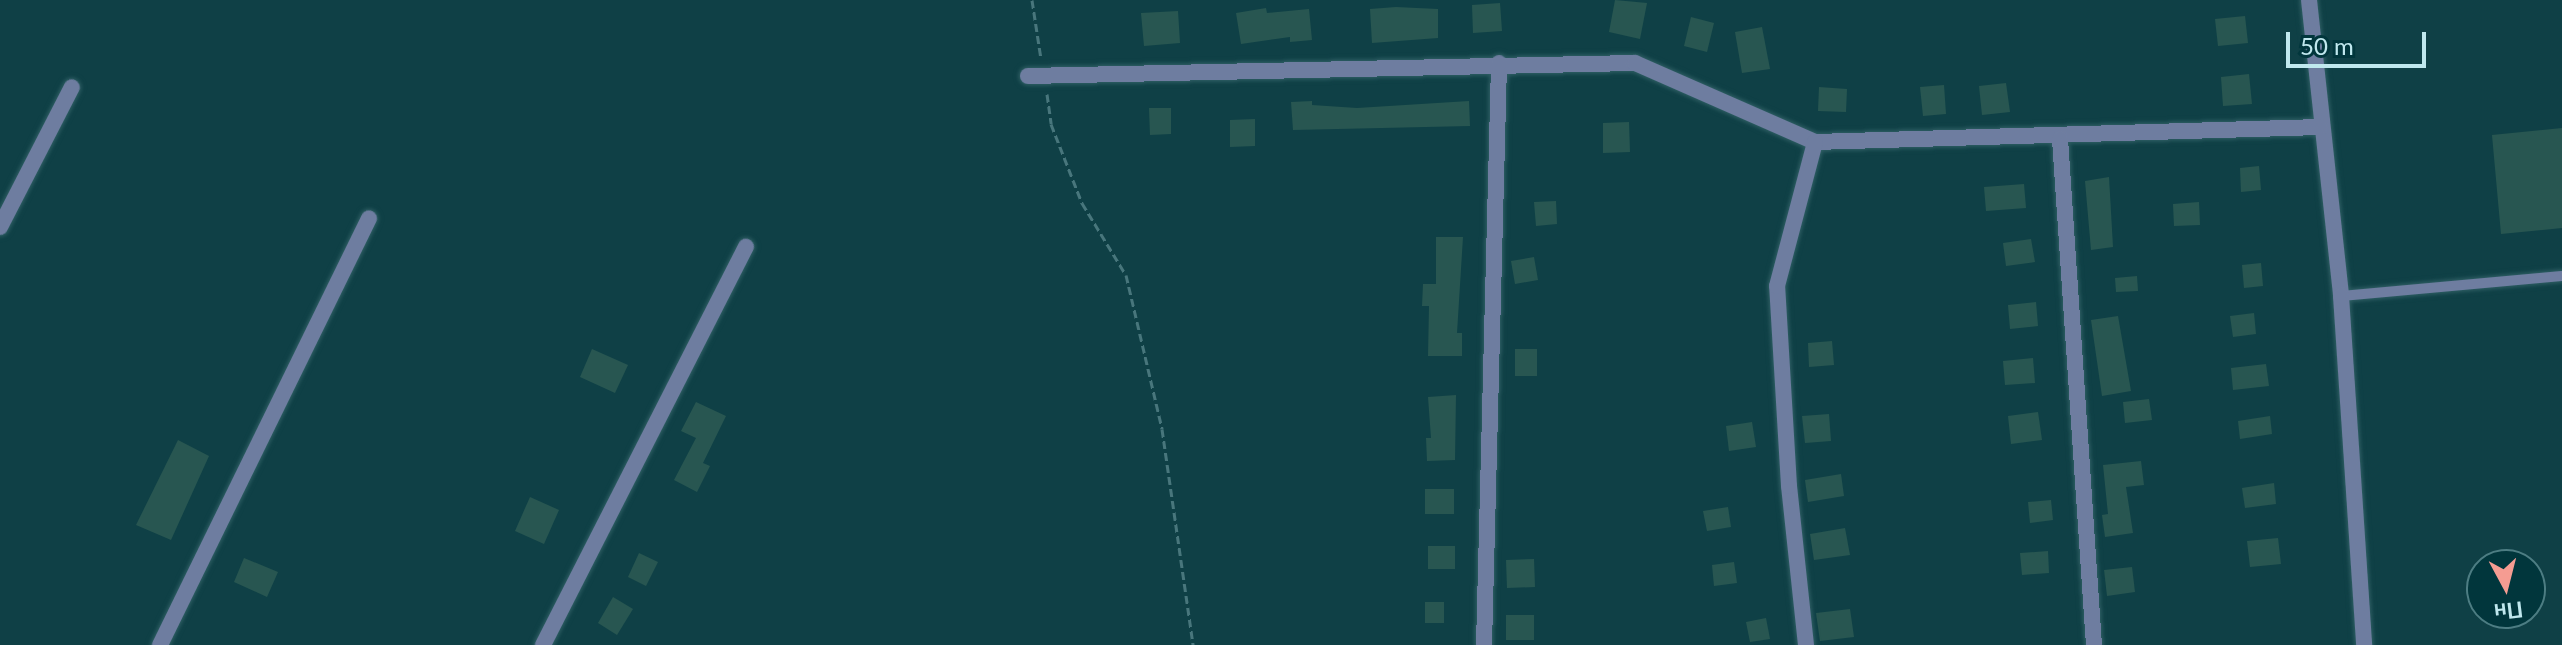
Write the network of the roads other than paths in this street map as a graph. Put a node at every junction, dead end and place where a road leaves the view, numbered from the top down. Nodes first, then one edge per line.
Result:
1 (2309, 0) edge
2 (1499, 63) junction
3 (1036, 76) road end
4 (72, 87) dead end
5 (2320, 127) junction
6 (2060, 139) junction
7 (1815, 142) junction
8 (369, 219) dead end
9 (0, 227) edge
10 (746, 247) dead end
11 (2562, 276) edge
12 (2341, 296) junction
13 (160, 645) edge
14 (543, 645) edge
15 (1484, 645) edge
16 (1806, 645) edge
17 (2094, 645) edge
18 (2364, 645) edge

1 - 5 street
2 - 3 street
2 - 7 street
2 - 15 street
4 - 9 street
5 - 6 street
5 - 12 street
6 - 7 street
6 - 17 street
7 - 16 street
8 - 13 street
10 - 14 street
11 - 12 lane
12 - 18 street

